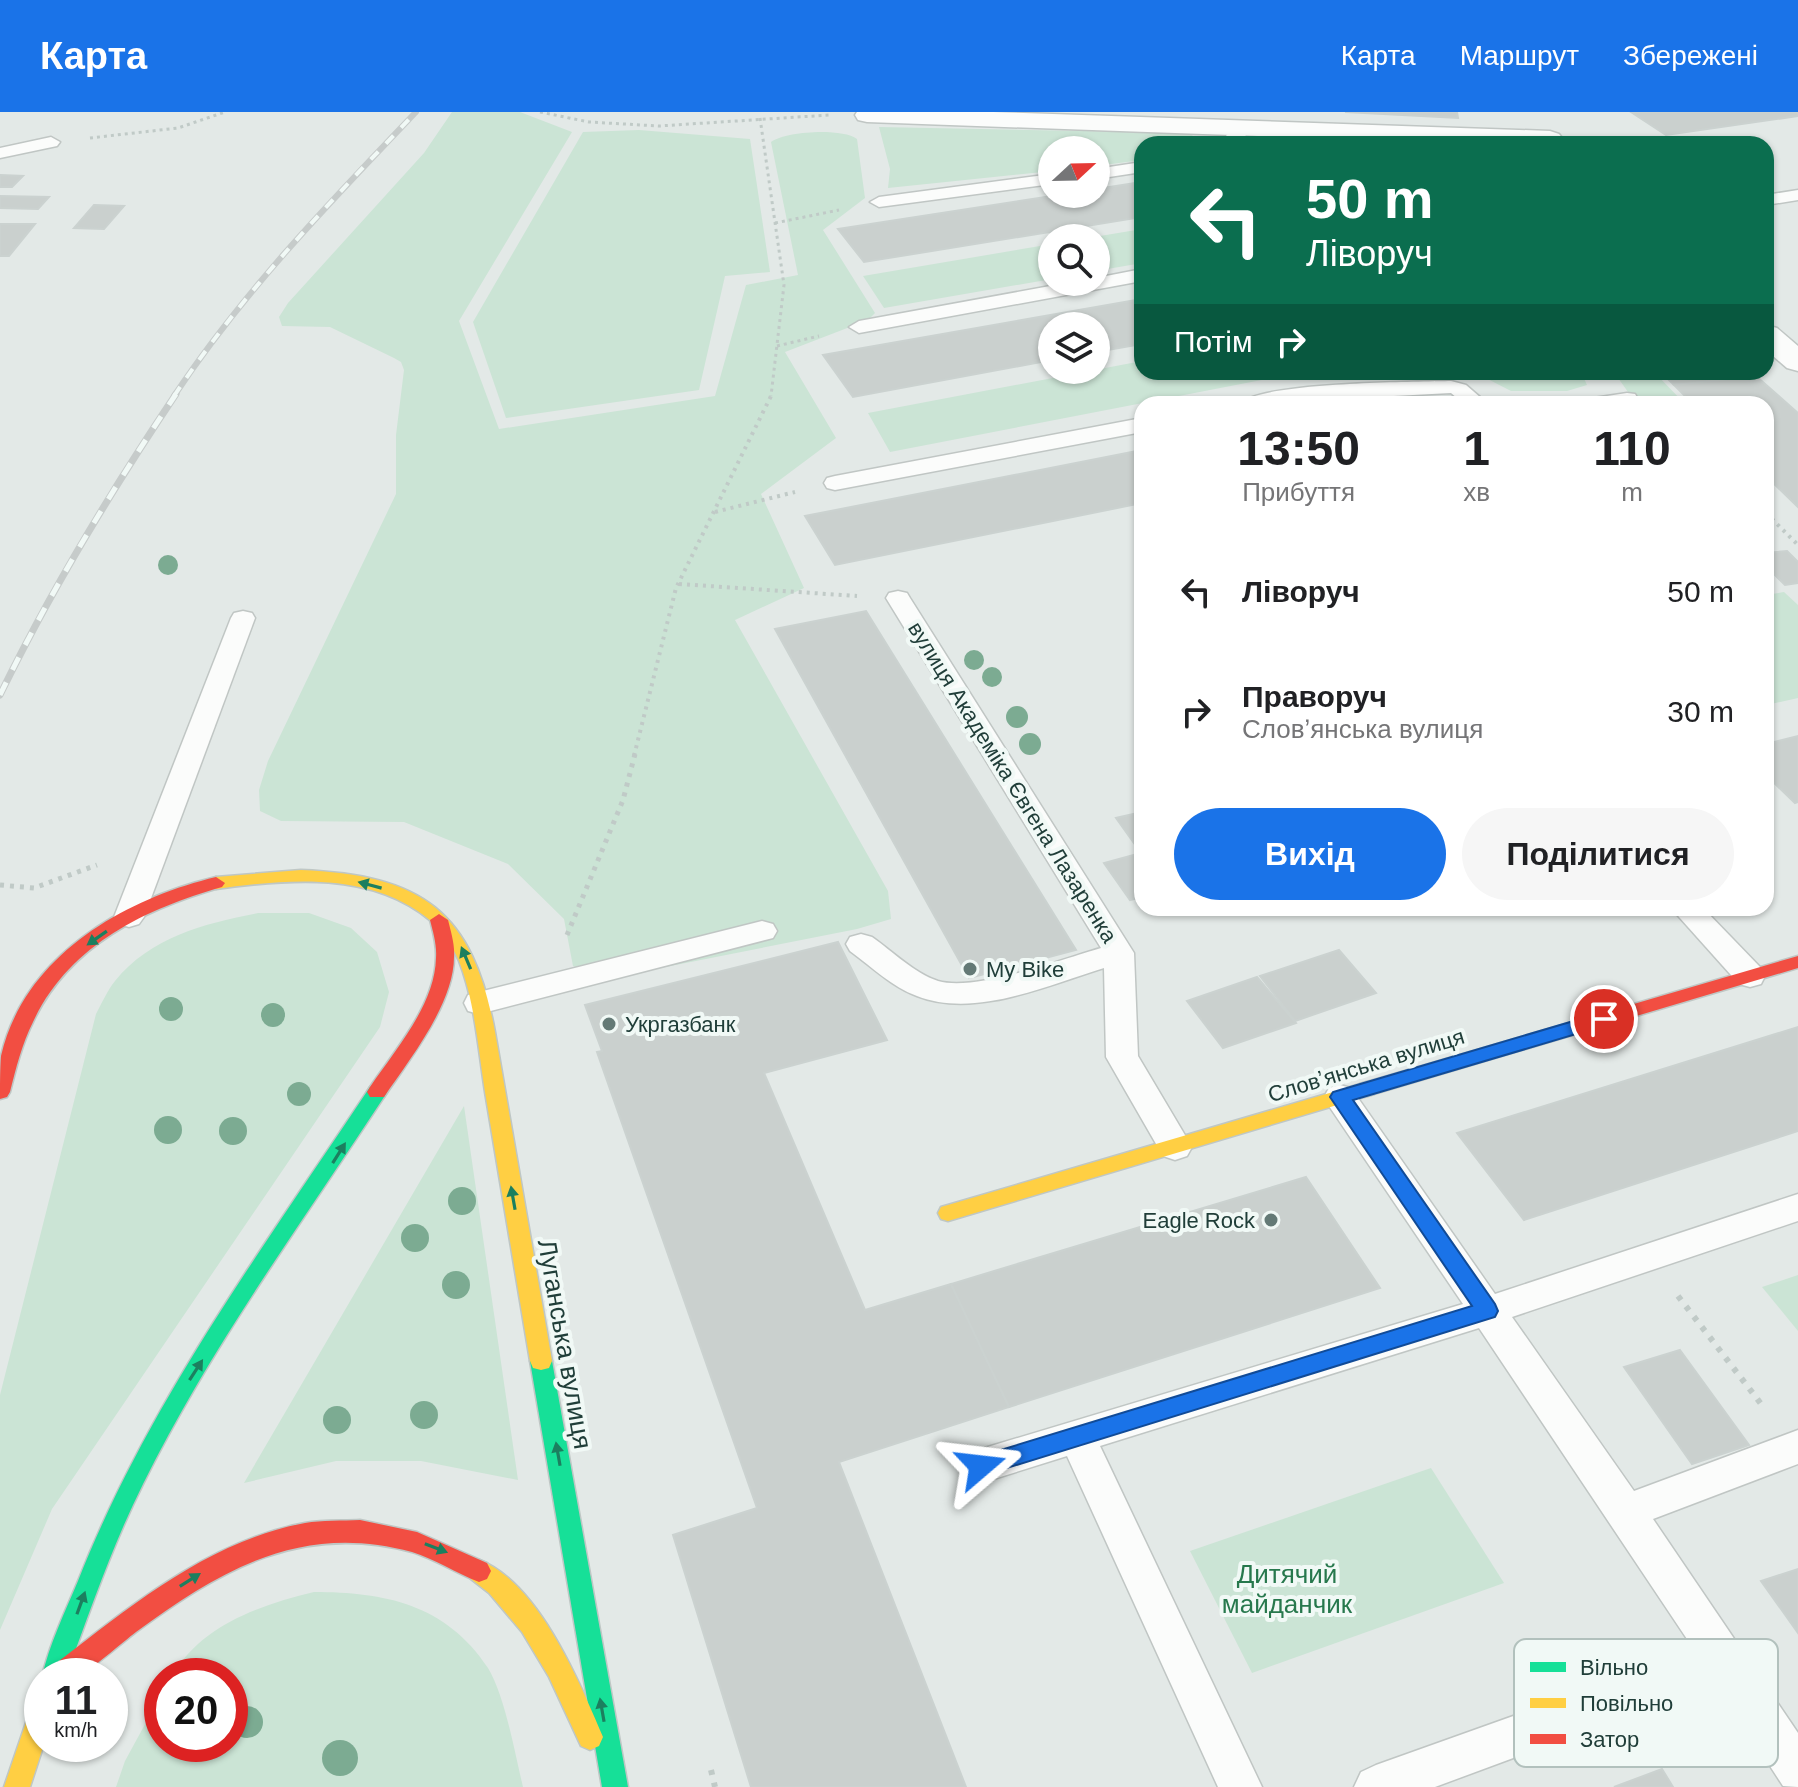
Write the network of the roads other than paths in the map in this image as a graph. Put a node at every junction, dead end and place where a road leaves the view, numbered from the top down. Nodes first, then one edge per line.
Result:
1 (1545, 112) edge
2 (867, 115) road end
3 (1235, 136) edge
4 (1551, 136) edge
5 (51, 142) road end
6 (0, 153) edge
7 (1134, 168) edge
8 (1110, 172) edge
9 (1038, 181) edge
10 (1798, 195) edge
11 (1774, 199) edge
12 (879, 202) road end
13 (1134, 276) edge
14 (859, 327) dead end
15 (1774, 341) edge
16 (1798, 362) edge
17 (1329, 390) edge
18 (1303, 396) edge
19 (1467, 396) edge
20 (1134, 427) edge
21 (835, 483) road end
22 (898, 598) road end
23 (243, 618) dead end
24 (1694, 916) edge
25 (129, 917) junction
26 (439, 920) junction
27 (762, 931) dead end
28 (861, 944) dead end
29 (1119, 953) junction
30 (1798, 962) edge
31 (1750, 976) junction
32 (479, 1003) junction
33 (0, 1092) edge
34 (1340, 1097) junction
35 (1175, 1147) junction
36 (1798, 1207) edge
37 (948, 1213) dead end
38 (1487, 1311) junction
39 (1077, 1437) junction
40 (1796, 1448) edge
41 (981, 1466) dead end
42 (1626, 1512) junction
43 (1709, 1639) edge
44 (62, 1658) edge
45 (81, 1658) edge
46 (1514, 1737) edge
47 (1778, 1742) edge
48 (25, 1762) edge
49 (1798, 1771) edge
50 (17, 1787) edge
51 (614, 1787) edge
52 (1240, 1787) edge
53 (1376, 1787) edge

1 - 4 street
2 - 3 street
5 - 6 lane
7 - 8 lane
9 - 12 lane
10 - 11 lane
13 - 14 lane
15 - 16 street
17 - 18 lane
17 - 19 lane
20 - 21 lane
22 - 29 lane, вулиця Академіка Євгена Лазаренка
23 - 25 lane
24 - 31 lane
26 -> 25 main road, Луганська вулиця
25 -> 33 main road, Луганська вулиця
32 -> 26 main road, Луганська вулиця
44 -> 26 main road, Луганська вулиця
27 - 32 lane
28 - 29 lane
29 - 35 lane, вулиця Академіка Євгена Лазаренка
30 - 31 main road, Словʼянська вулиця
31 - 34 main road, Словʼянська вулиця
51 -> 32 main road, Луганська вулиця
34 - 35 main road, Словʼянська вулиця
34 - 38 lane
35 - 37 main road, Словʼянська вулиця
36 - 38 lane
38 - 39 lane
38 - 42 lane
39 - 41 lane
39 - 52 lane
40 - 42 lane
42 - 43 lane
45 -> 51 main road, Луганська вулиця
46 - 53 lane
47 - 49 lane
48 - 50 main road

